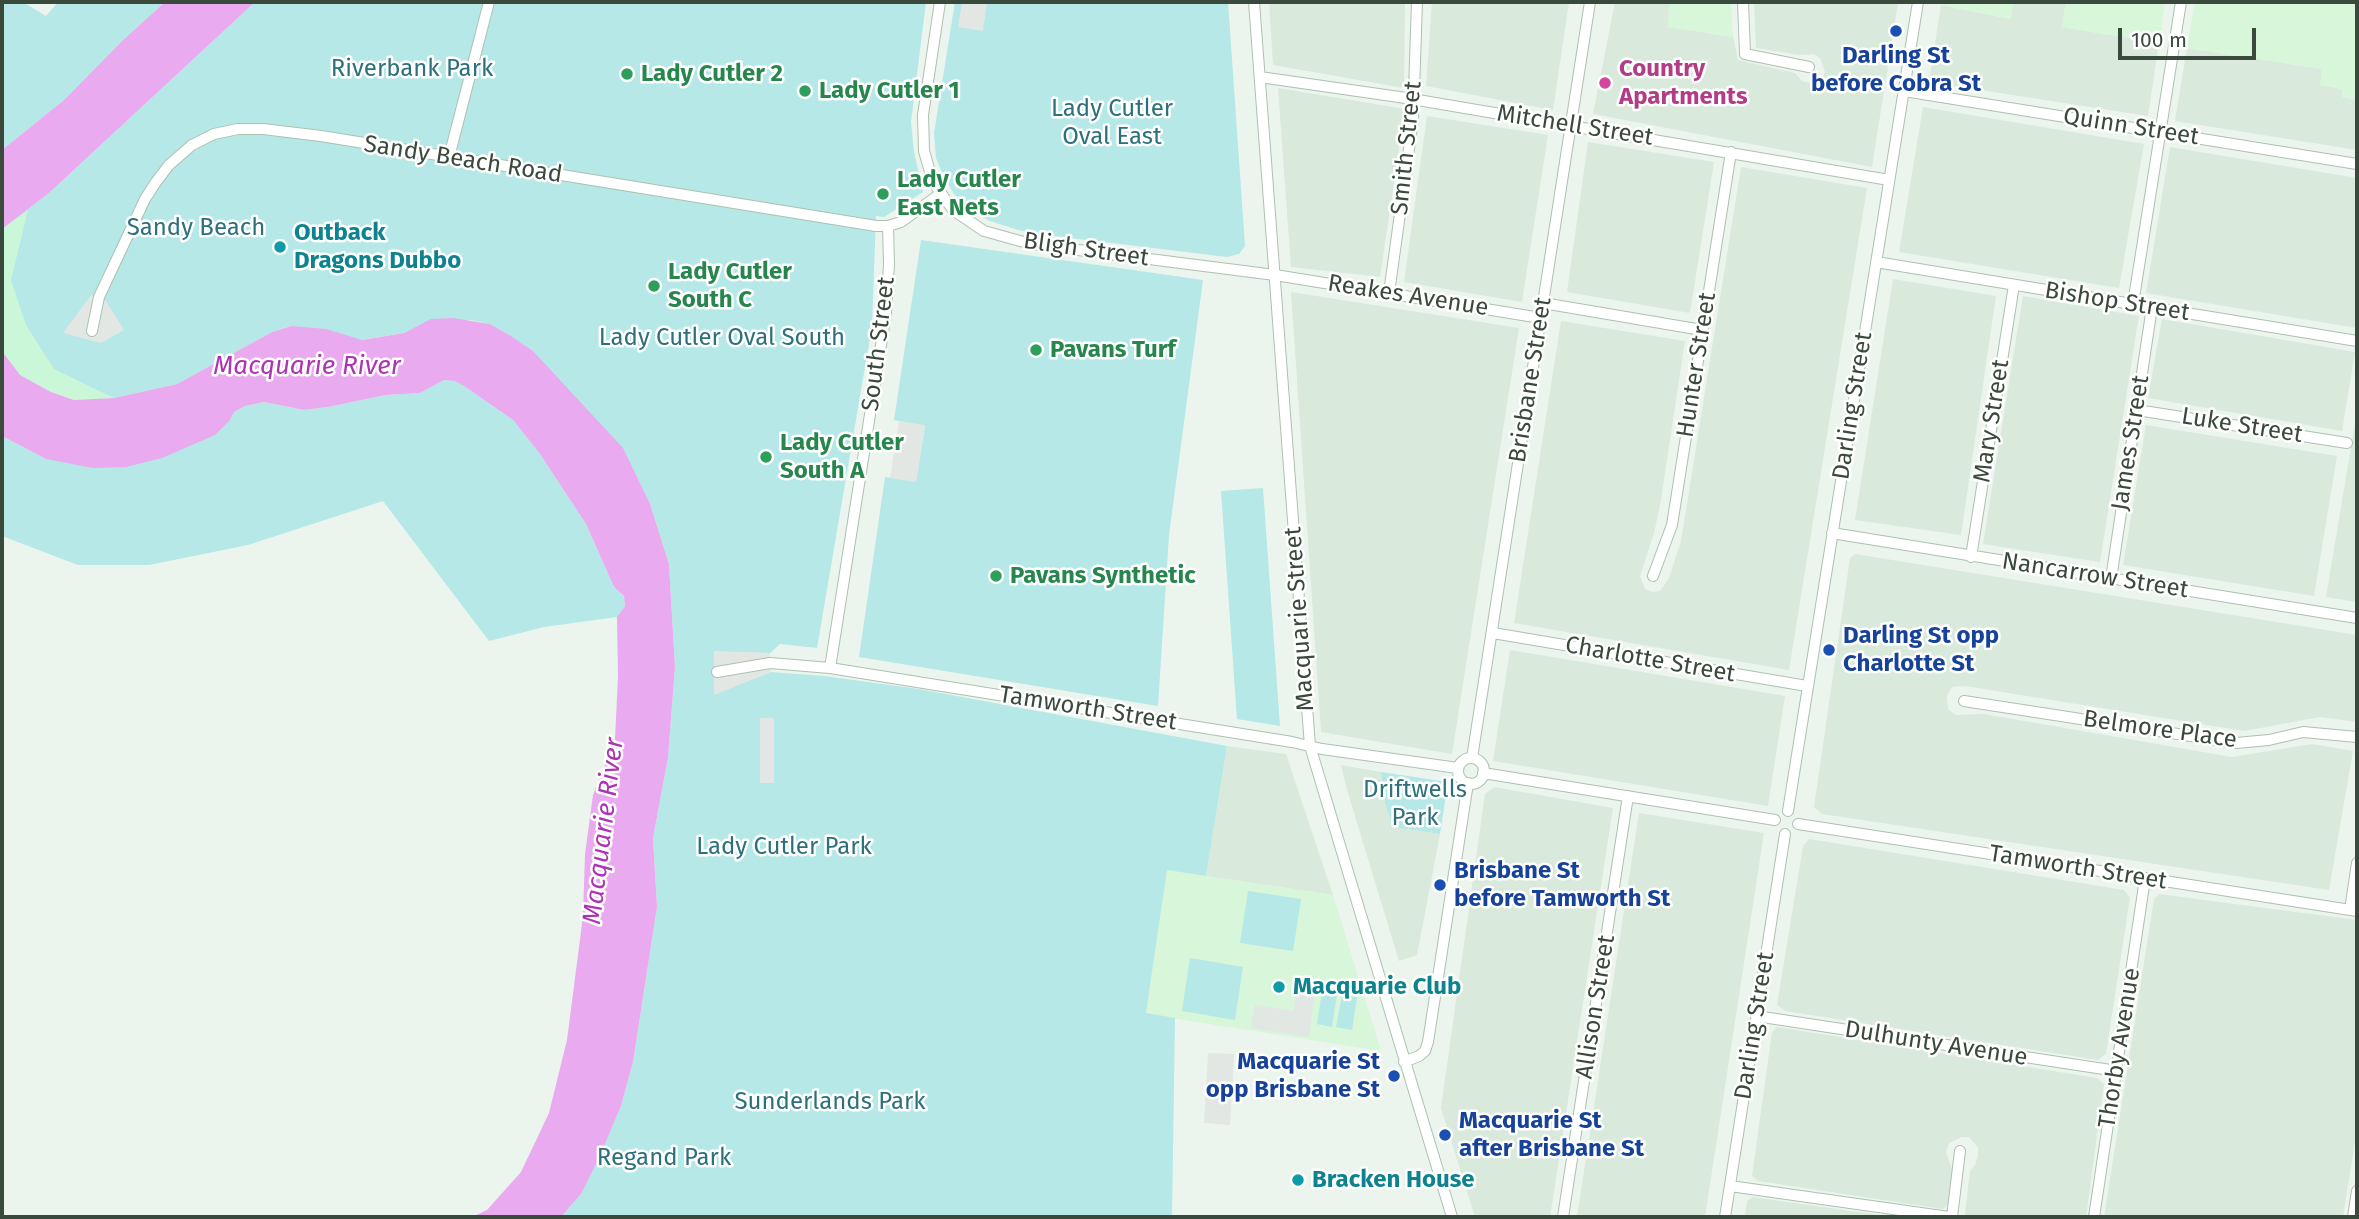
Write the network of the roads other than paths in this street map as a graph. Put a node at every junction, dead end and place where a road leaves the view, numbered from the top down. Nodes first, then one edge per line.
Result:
1 (489, 2) edge
2 (940, 2) edge
3 (1254, 2) edge
4 (1417, 2) edge
5 (1590, 2) edge
6 (1743, 2) edge
7 (1918, 2) edge
8 (2181, 2) edge
9 (1809, 67) dead end
10 (1260, 77) junction
11 (1904, 91) junction
12 (1414, 99) junction
13 (1571, 126) junction
14 (2160, 132) junction
15 (1731, 152) junction
16 (449, 157) junction
17 (2357, 163) edge
18 (1889, 180) junction
19 (940, 194) junction
20 (888, 226) junction
21 (1876, 262) junction
22 (1275, 275) junction
23 (2014, 285) junction
24 (1389, 293) junction
25 (1543, 303) junction
26 (2133, 304) junction
27 (2152, 307) junction
28 (1541, 318) junction
29 (1702, 330) junction
30 (92, 331) dead end
31 (2357, 341) edge
32 (2137, 410) junction
33 (2347, 443) dead end
34 (1832, 533) junction
35 (1971, 556) junction
36 (1653, 576) dead end
37 (2110, 579) junction
38 (2357, 618) edge
39 (1493, 634) junction
40 (830, 668) junction
41 (717, 671) dead end
42 (1807, 686) junction
43 (1964, 701) dead end
44 (2357, 737) edge
45 (1310, 746) junction
46 (1472, 758) junction
47 (1458, 768) junction
48 (1483, 773) junction
49 (1468, 783) junction
50 (1628, 796) junction
51 (1788, 811) junction
52 (1775, 820) junction
53 (1798, 824) junction
54 (1785, 835) junction
55 (2357, 863) edge
56 (2145, 879) junction
57 (2354, 911) edge
58 (1756, 1016) junction
59 (1404, 1062) junction
60 (2117, 1072) junction
61 (1960, 1151) dead end
62 (1730, 1186) junction
63 (2357, 1191) edge
64 (1452, 1217) edge
65 (1563, 1217) edge
66 (1725, 1217) edge
67 (1950, 1217) edge
68 (2094, 1217) edge
69 (2353, 1217) edge

1 - 16 street
2 - 19 street, Bligh Street
3 - 10 street, Macquarie Street
4 - 12 street, Smith Street
5 - 13 street, Brisbane Street
6 - 9 street
7 - 11 street, Darling Street
8 - 14 street
10 - 12 street, Mitchell Street
10 - 22 street, Macquarie Street
11 - 14 street, Quinn Street
11 - 18 street, Darling Street
12 - 13 street, Mitchell Street
12 - 24 street, Smith Street
13 - 15 street, Mitchell Street
13 - 25 street, Brisbane Street
14 - 17 street, Quinn Street
14 - 26 street
15 - 18 street, Mitchell Street
15 - 29 street, Hunter Street
16 - 20 street, Sandy Beach Road
16 - 30 street, Sandy Beach Road
18 - 21 street, Darling Street
19 - 20 street
19 - 22 street, Bligh Street
20 - 40 street, South Street
21 - 23 street, Bishop Street
21 - 34 street, Darling Street
22 - 24 street, Reakes Avenue
22 - 45 street, Macquarie Street
23 - 26 street, Bishop Street
23 - 35 street, Mary Street
24 - 28 street, Reakes Avenue
25 - 28 street, Brisbane Street
25 - 29 street
26 - 27 street, Bishop Street
27 - 31 street, Bishop Street
27 - 32 street, James Street
28 - 39 street, Brisbane Street
29 - 36 street, Hunter Street
32 - 33 street, Luke Street
32 - 37 street, James Street
34 - 35 street, Nancarrow Street
34 - 42 street, Darling Street
35 - 37 street, Nancarrow Street
37 - 38 street, Nancarrow Street
39 - 42 street, Charlotte Street
39 - 46 street, Brisbane Street
40 - 41 street, Tamworth Street
40 - 45 street, Tamworth Street
42 - 51 street, Darling Street
43 - 44 street, Belmore Place
45 - 47 street, Tamworth Street
45 - 59 street, Macquarie Street
46 - 47 street
46 - 48 street
47 - 49 street
48 - 49 street
48 - 50 street
49 - 59 street
50 - 52 street
50 - 65 street, Allison Street
51 - 52 street
51 - 53 street
52 - 54 street
53 - 54 street
53 - 56 street, Tamworth Street
54 - 58 street, Darling Street
55 - 57 street
56 - 57 street, Tamworth Street
56 - 60 street, Thorby Avenue
58 - 60 street, Dulhunty Avenue
58 - 62 street, Darling Street
59 - 64 street, Macquarie Street
60 - 68 street, Thorby Avenue
61 - 67 street
62 - 66 street, Darling Street
62 - 67 street
63 - 69 street

